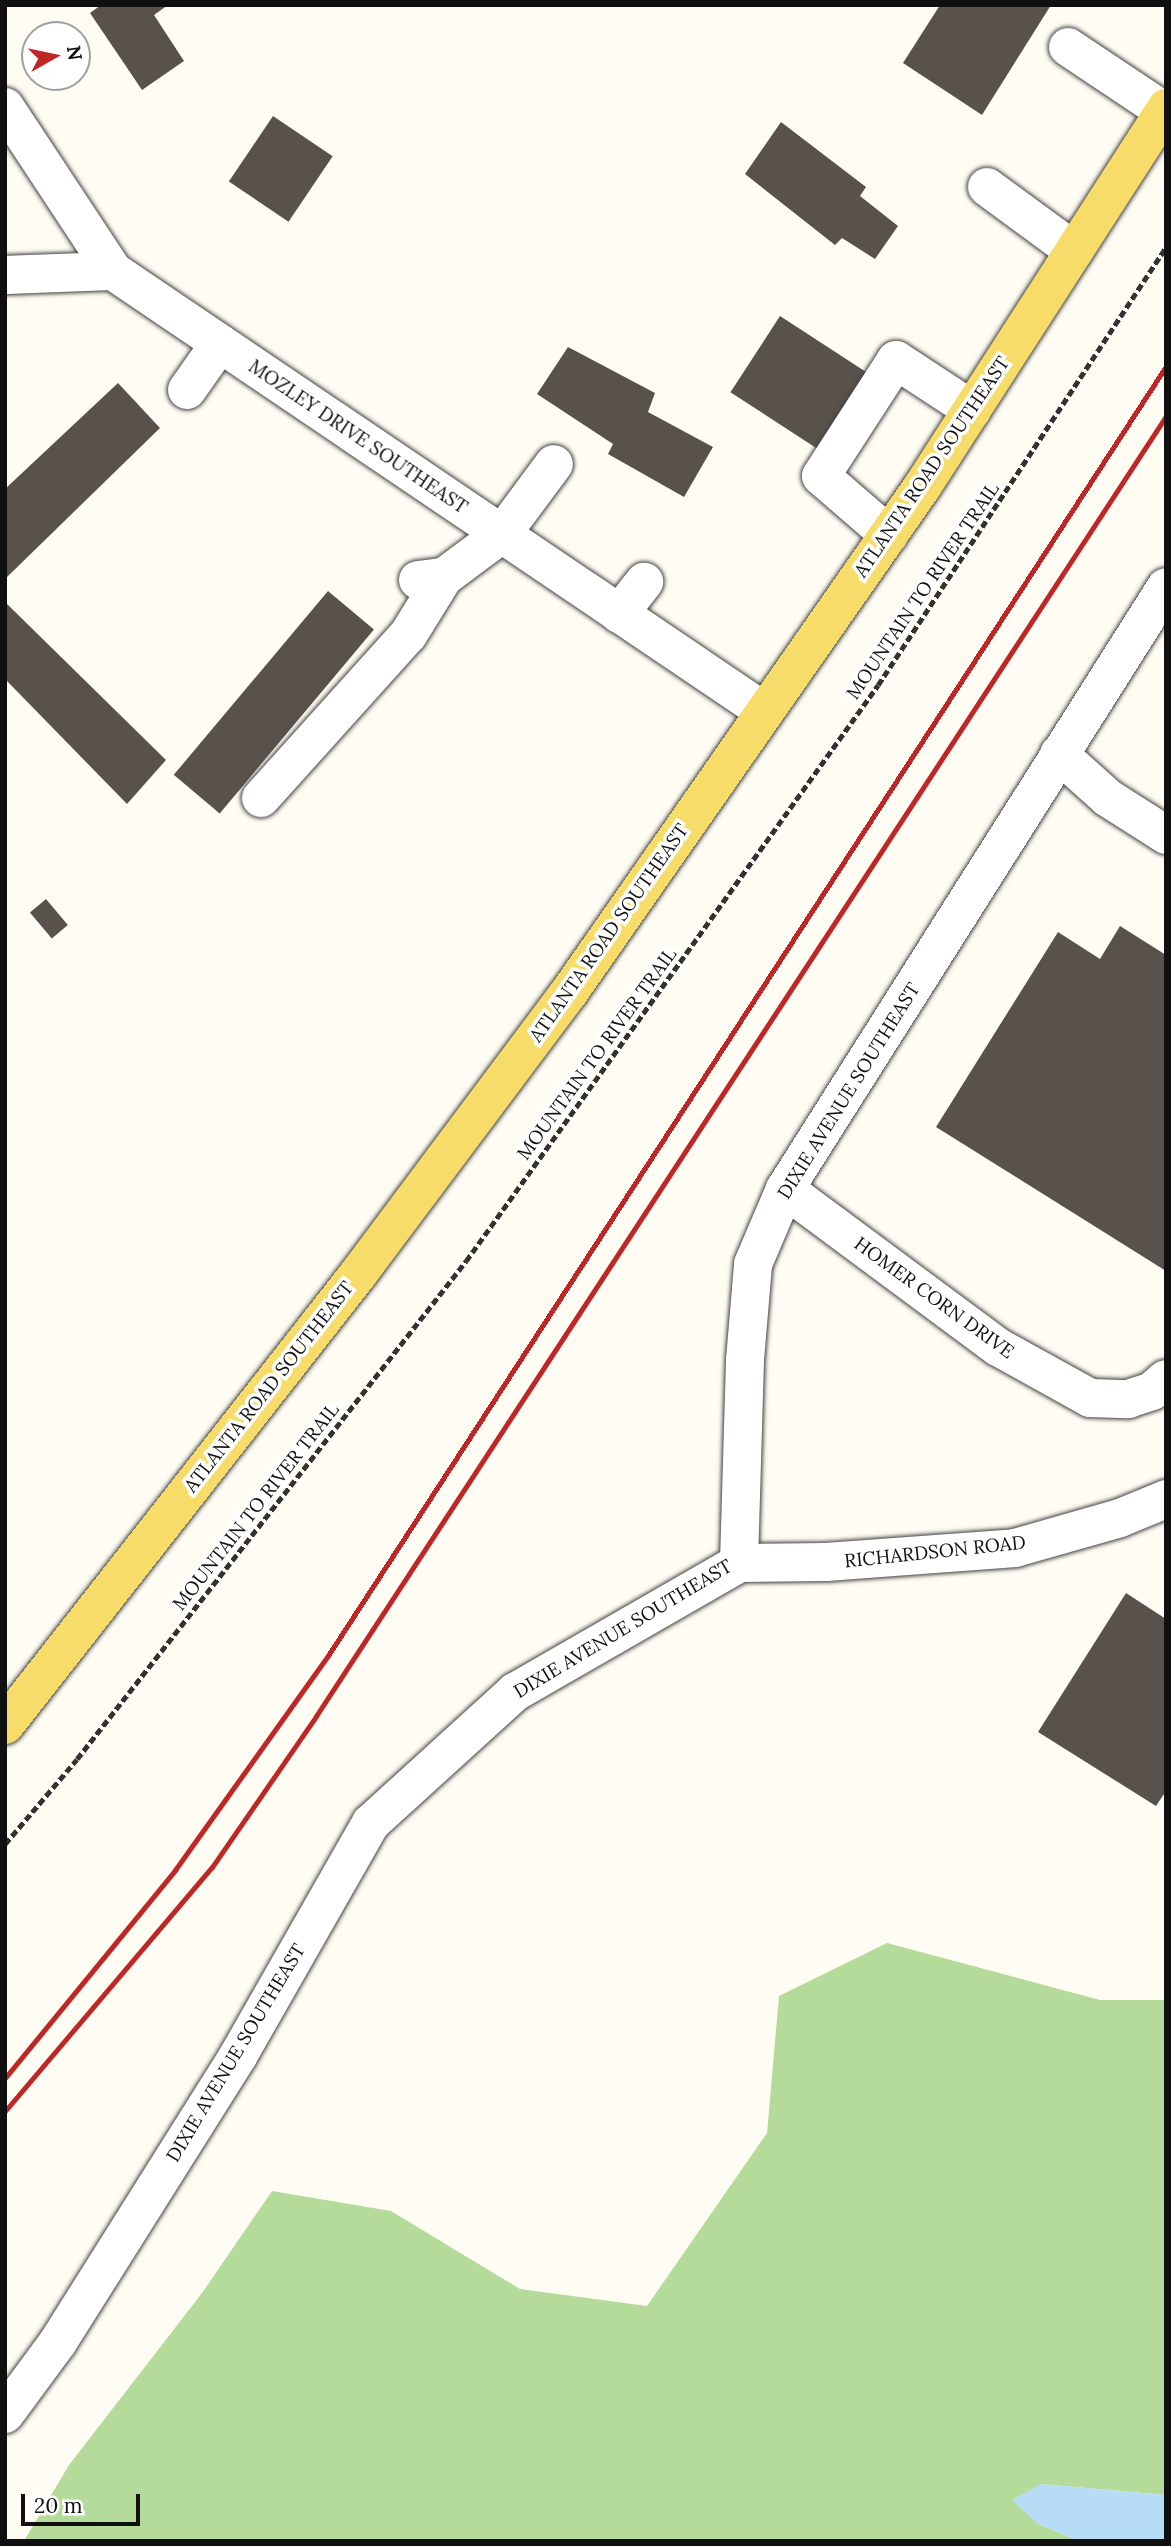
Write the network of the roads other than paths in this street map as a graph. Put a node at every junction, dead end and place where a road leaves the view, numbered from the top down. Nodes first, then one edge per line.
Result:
1 (1068, 47) dead end
2 (5, 107) edge
3 (1165, 110) edge
4 (987, 187) dead end
5 (1074, 251) junction
6 (113, 271) junction
7 (5, 275) edge
8 (220, 343) junction
9 (187, 390) dead end
10 (972, 410) junction
11 (554, 464) dead end
12 (502, 534) junction
13 (889, 535) junction
14 (644, 583) dead end
15 (1166, 587) edge
16 (619, 614) junction
17 (765, 712) junction
18 (1059, 754) junction
19 (261, 798) dead end
20 (1166, 835) edge
21 (785, 1189) junction
22 (1166, 1379) edge
23 (1166, 1499) edge
24 (739, 1563) junction
25 (5, 1724) edge
26 (5, 2414) edge

1 - 3 street
2 - 6 street, MOZLEY DRIVE SOUTHEAST
3 - 5 main road, ATLANTA ROAD SOUTHEAST
4 - 5 street
5 - 10 main road, ATLANTA ROAD SOUTHEAST
6 - 7 street
6 - 8 street, MOZLEY DRIVE SOUTHEAST
8 - 9 street
8 - 12 street, MOZLEY DRIVE SOUTHEAST
10 - 13 main road, ATLANTA ROAD SOUTHEAST
10 - 13 street
11 - 12 street
12 - 16 street, MOZLEY DRIVE SOUTHEAST
12 - 19 street
13 - 17 main road, ATLANTA ROAD SOUTHEAST
14 - 16 street
15 - 18 street, DIXIE AVENUE SOUTHEAST
16 - 17 street, MOZLEY DRIVE SOUTHEAST
17 - 25 main road, ATLANTA ROAD SOUTHEAST
18 - 20 street
18 - 21 street, DIXIE AVENUE SOUTHEAST
21 - 22 street, HOMER CORN DRIVE
21 - 24 street, DIXIE AVENUE SOUTHEAST
23 - 24 street, RICHARDSON ROAD
24 - 26 street, DIXIE AVENUE SOUTHEAST

